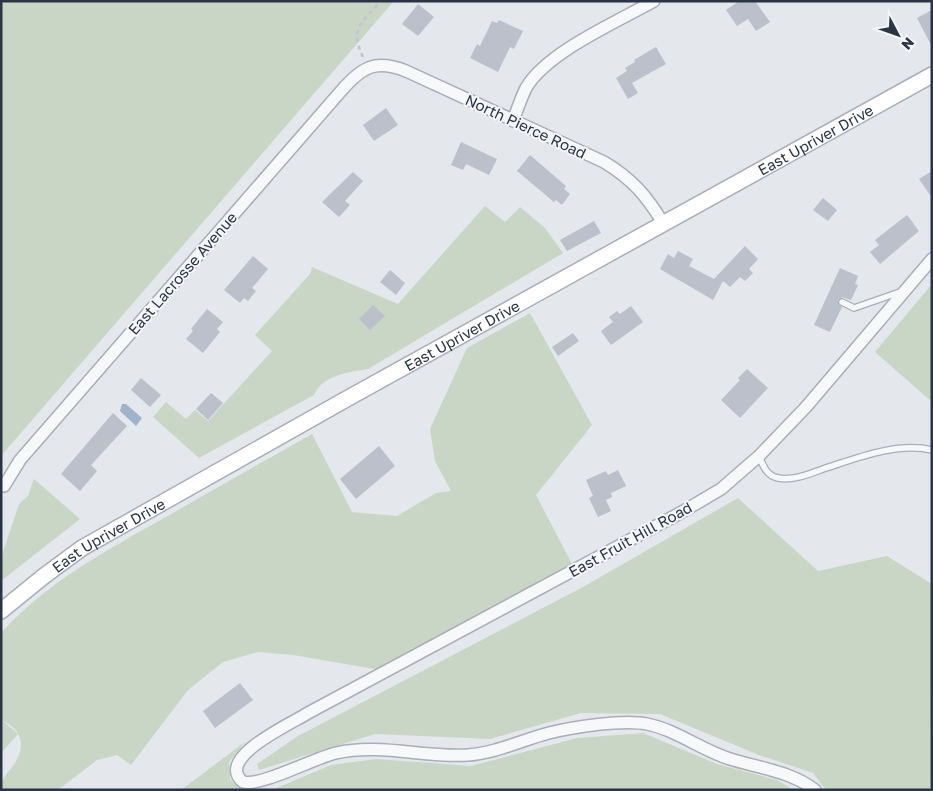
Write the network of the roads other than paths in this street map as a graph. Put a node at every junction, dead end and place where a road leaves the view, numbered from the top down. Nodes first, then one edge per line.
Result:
1 (654, 1) edge
2 (368, 67) joint
3 (932, 75) edge
4 (513, 121) junction
5 (664, 222) junction
6 (932, 259) edge
7 (905, 290) junction
8 (842, 302) dead end
9 (932, 450) edge
10 (759, 456) junction
11 (4, 486) dead end
12 (1, 611) edge
13 (815, 790) edge

1 - 4 street
2 - 4 street, North Pierce Road
2 - 11 street, East Lacrosse Avenue
3 - 5 street, East Upriver Drive
4 - 5 street, North Pierce Road
5 - 12 street, East Upriver Drive
6 - 7 street, East Fruit Hill Road
7 - 8 lane
7 - 10 street, East Fruit Hill Road
9 - 10 lane
10 - 13 street, East Fruit Hill Road

